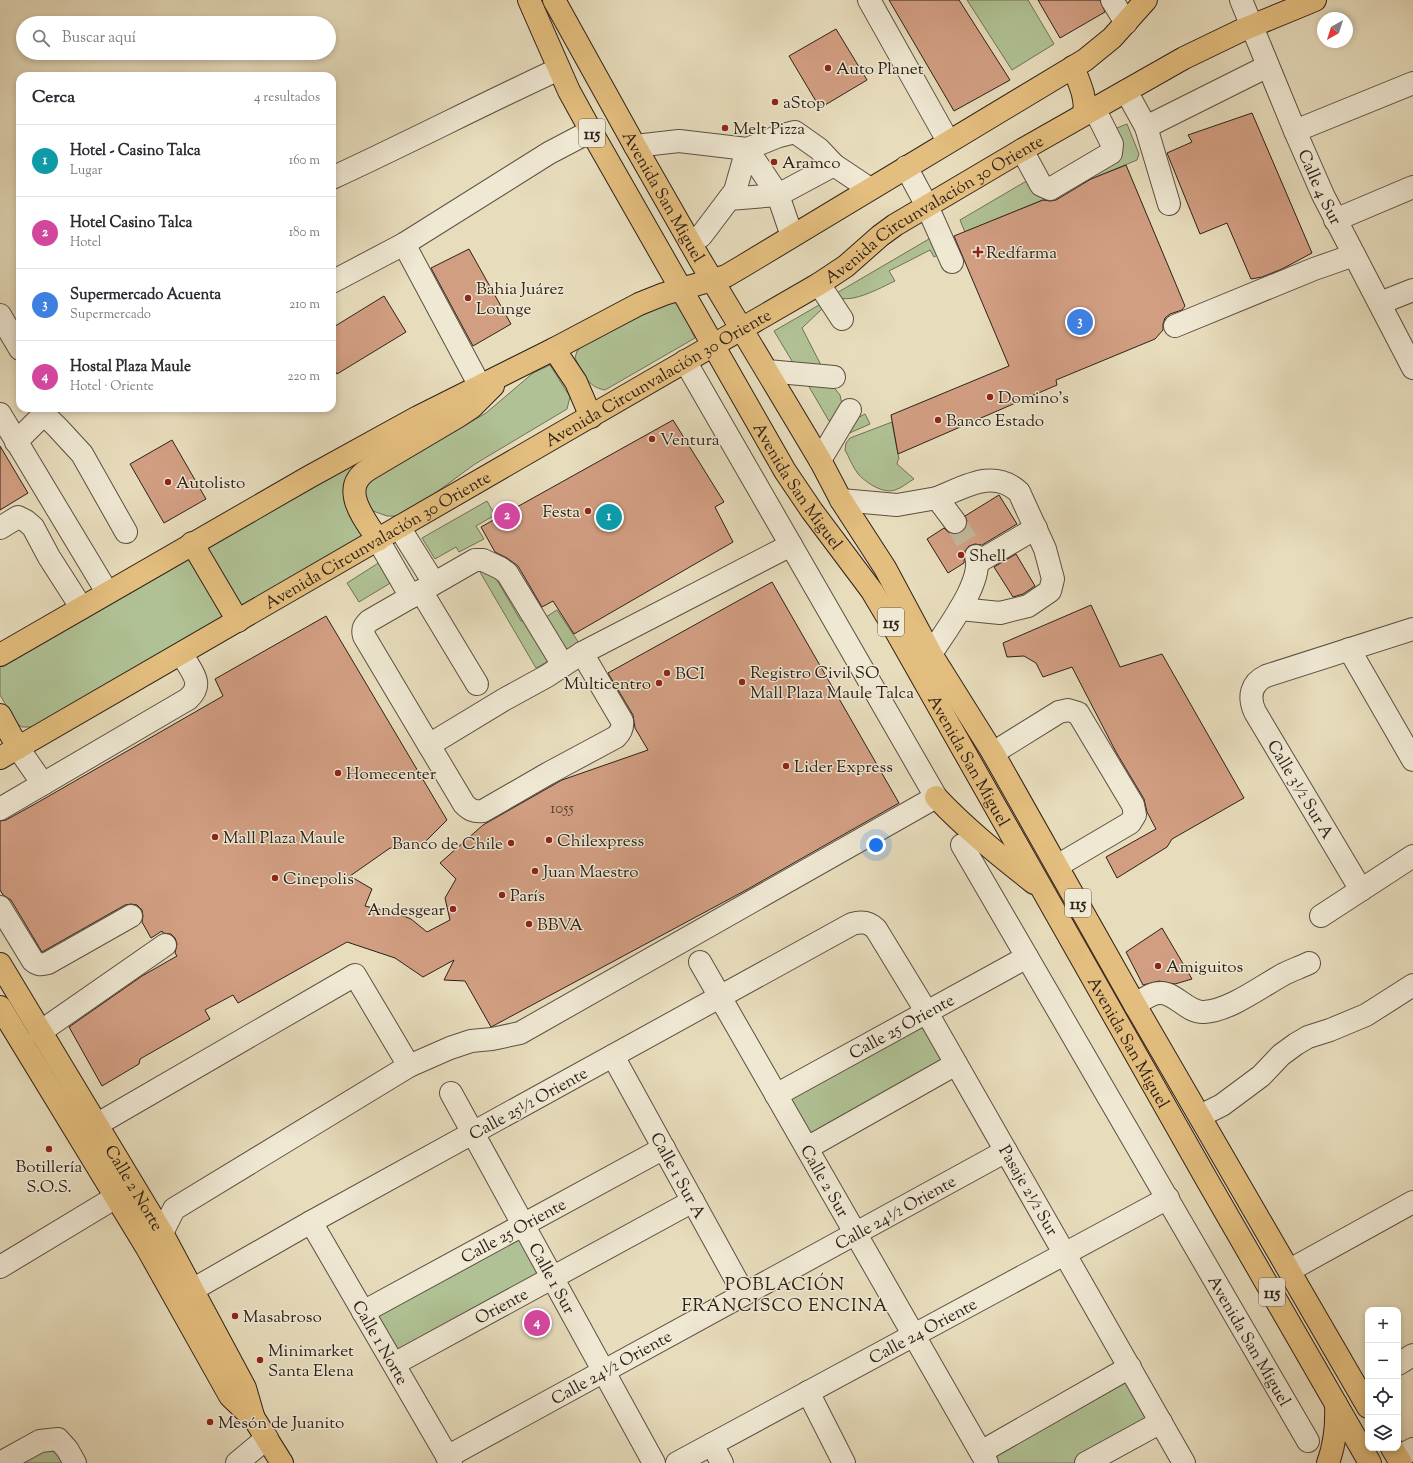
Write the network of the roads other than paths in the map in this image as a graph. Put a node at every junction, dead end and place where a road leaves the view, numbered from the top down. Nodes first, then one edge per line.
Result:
1 (529, 0) edge
2 (554, 0) edge
3 (869, 0) edge
4 (1112, 0) edge
5 (1146, 0) edge
6 (1242, 0) edge
7 (1315, 0) edge
8 (1126, 23) junction
9 (1252, 26) junction
10 (1268, 66) junction
11 (1073, 67) junction
12 (559, 69) junction
13 (1413, 84) edge
14 (1126, 90) junction
15 (1089, 111) junction
16 (1146, 127) junction
17 (591, 131) junction
18 (1295, 131) junction
19 (948, 141) junction
20 (635, 146) junction
21 (747, 149) junction
22 (1022, 150) junction
23 (834, 165) junction
24 (906, 167) junction
25 (336, 176) edge
26 (1413, 188) edge
27 (870, 189) junction
28 (778, 195) junction
29 (729, 199) junction
30 (1169, 204) dead end
31 (927, 206) junction
32 (1335, 220) junction
33 (792, 236) junction
34 (690, 242) junction
35 (404, 244) junction
36 (1354, 255) junction
37 (952, 262) dead end
38 (712, 279) junction
39 (336, 280) edge
40 (819, 284) junction
41 (681, 289) junction
42 (1413, 290) edge
43 (1380, 303) junction
44 (0, 315) edge
45 (842, 319) dead end
46 (1175, 326) dead end
47 (742, 329) junction
48 (16, 342) edge
49 (714, 345) junction
50 (554, 349) junction
51 (685, 362) junction
52 (1413, 368) edge
53 (767, 372) junction
54 (502, 374) junction
55 (834, 377) dead end
56 (480, 386) junction
57 (850, 410) dead end
58 (44, 412) edge
59 (46, 412) edge
60 (0, 414) edge
61 (591, 417) junction
62 (16, 442) junction
63 (820, 460) junction
64 (937, 498) junction
65 (841, 500) junction
66 (955, 522) tunnel mouth
67 (399, 527) junction
68 (0, 528) edge
69 (1036, 528) junction
70 (126, 532) dead end
71 (378, 540) junction
72 (192, 543) junction
73 (791, 545) junction
74 (422, 590) junction
75 (107, 592) junction
76 (81, 607) junction
77 (960, 609) junction
78 (238, 621) junction
79 (1413, 629) edge
80 (1349, 649) junction
81 (582, 653) junction
82 (182, 654) junction
83 (931, 654) junction
84 (0, 655) edge
85 (563, 665) junction
86 (477, 684) dead end
87 (0, 714) edge
88 (429, 745) junction
89 (9, 753) edge
90 (992, 753) junction
91 (1413, 760) edge
92 (43, 784) junction
93 (936, 797) junction
94 (0, 809) edge
95 (962, 845) dead end
96 (1413, 856) edge
97 (1056, 866) junction
98 (1043, 890) junction
99 (1361, 890) junction
100 (0, 907) edge
101 (131, 916) dead end
102 (1321, 916) dead end
103 (867, 923) joint
104 (165, 945) dead end
105 (1027, 957) junction
106 (700, 962) dead end
107 (1310, 963) dead end
108 (0, 964) edge
109 (1413, 985) edge
110 (720, 997) junction
111 (1135, 1005) junction
112 (0, 1007) edge
113 (926, 1011) junction
114 (40, 1032) junction
115 (613, 1056) junction
116 (956, 1064) junction
117 (409, 1066) junction
118 (450, 1093) dead end
119 (776, 1094) junction
120 (1200, 1116) junction
121 (96, 1125) junction
122 (473, 1133) junction
123 (664, 1148) junction
124 (806, 1148) junction
125 (1006, 1151) junction
126 (116, 1197) junction
127 (1168, 1198) junction
128 (693, 1201) junction
129 (1413, 1202) edge
130 (311, 1222) junction
131 (523, 1225) junction
132 (162, 1233) junction
133 (856, 1234) junction
134 (1066, 1253) junction
135 (0, 1267) edge
136 (1290, 1270) junction
137 (552, 1278) junction
138 (192, 1290) junction
139 (744, 1294) junction
140 (364, 1312) junction
141 (914, 1335) junction
142 (1413, 1355) edge
143 (1401, 1362) edge
144 (394, 1364) junction
145 (1130, 1367) junction
146 (604, 1371) junction
147 (808, 1392) junction
148 (1365, 1402) edge
149 (1336, 1404) junction
150 (255, 1420) junction
151 (1161, 1422) junction
152 (267, 1438) junction
153 (1308, 1441) dead end
154 (712, 1444) junction
155 (1383, 1457) edge
156 (984, 1458) edge
157 (449, 1460) edge
158 (0, 1463) edge
159 (75, 1463) edge
160 (237, 1463) edge
161 (282, 1463) edge
162 (654, 1463) edge
163 (677, 1463) edge
164 (722, 1463) edge
165 (844, 1463) edge
166 (1086, 1463) edge
167 (1184, 1463) edge
168 (1328, 1463) edge

1 - 12 main road, Avenida San Miguel / 115
2 - 20 main road, Avenida San Miguel / 115
3 - 19 street
4 - 8 street
5 - 8 main road
6 - 9 street, Calle 4 Sur
7 - 9 main road, Avenida Circunvalación 30 Oriente
8 - 11 main road
9 - 10 street, Calle 4 Sur
9 - 14 main road, Avenida Circunvalación 30 Oriente
10 - 16 street
10 - 18 street, Calle 4 Sur
11 - 15 main road
11 - 19 main road
12 - 17 main road, Avenida San Miguel / 115
12 - 25 street
13 - 18 street
14 - 15 main road, Avenida Circunvalación 30 Oriente
14 - 16 street
15 - 22 main road, Avenida Circunvalación 30 Oriente
15 - 22 street
16 - 30 street
17 - 35 street
17 - 41 main road, Avenida San Miguel / 115
18 - 32 street, Calle 4 Sur
19 - 24 main road
20 - 21 street
20 - 34 main road, Avenida San Miguel / 115
21 - 23 street
21 - 28 street
21 - 29 street
22 - 31 main road, Avenida Circunvalación 30 Oriente
23 - 27 street
23 - 28 street
24 - 27 main road
24 - 31 street
26 - 32 street
27 - 33 main road
28 - 29 street
28 - 33 street
29 - 34 street
31 - 37 street
31 - 40 main road, Avenida Circunvalación 30 Oriente
32 - 36 street, Calle 4 Sur
33 - 38 main road
34 - 38 main road, Avenida San Miguel / 115
35 - 39 street
35 - 56 street
36 - 43 street, Calle 4 Sur
36 - 46 street
38 - 41 main road
38 - 47 main road, Avenida San Miguel / 115
40 - 45 street
40 - 47 main road, Avenida Circunvalación 30 Oriente
41 - 49 main road, Avenida San Miguel / 115
41 - 50 main road
42 - 43 street
43 - 52 street, Calle 4 Sur
44 - 48 street
47 - 49 main road, Avenida Circunvalación 30 Oriente
47 - 53 main road, Avenida San Miguel / 115
49 - 51 main road, Avenida Circunvalación 30 Oriente
49 - 98 main road, Avenida San Miguel / 115
50 - 54 main road
50 - 61 main road
51 - 61 main road, Avenida Circunvalación 30 Oriente
51 - 73 street, Avenida San Miguel
53 - 55 street
53 - 63 main road, Avenida San Miguel / 115
54 - 56 main road
54 - 71 main road
56 - 72 main road
57 - 63 street
58 - 62 street
59 - 70 street
60 - 62 street
61 - 67 main road, Avenida Circunvalación 30 Oriente
62 - 75 street
63 - 65 main road, Avenida San Miguel / 115
64 - 65 street
64 - 66 street
64 - 69 street
65 - 83 main road, Avenida San Miguel / 115
67 - 71 main road, Avenida Circunvalación 30 Oriente
67 - 74 street
68 - 76 street
69 - 77 street
69 - 77 street
71 - 74 street
71 - 78 main road, Avenida Circunvalación 30 Oriente
72 - 75 main road
72 - 78 main road
73 - 81 street
73 - 93 street, Avenida San Miguel
74 - 85 street
74 - 86 street
74 - 88 street
75 - 76 main road
76 - 84 main road
77 - 83 street
78 - 82 main road, Avenida Circunvalación 30 Oriente
79 - 80 street
80 - 91 street
80 - 99 street, Calle 3½ Sur A
81 - 85 street
81 - 88 street
82 - 89 main road, Avenida Circunvalación 30 Oriente
82 - 92 street
83 - 90 main road, Avenida San Miguel / 115
85 - 88 street
87 - 89 main road
89 - 92 street
90 - 97 main road, Avenida San Miguel / 115
90 - 97 street
92 - 94 street
93 - 98 main road
93 - 117 street
95 - 105 street, Avenida San Miguel
96 - 99 street
97 - 111 main road, Avenida San Miguel / 115
98 - 149 main road, Avenida San Miguel / 115
99 - 102 street
100 - 101 street
103 - 110 street, Calle 25½ Oriente
103 - 113 street, Pasaje 2½ Sur
104 - 114 street
105 - 113 street, Calle 25 Oriente
105 - 127 street, Avenida San Miguel
106 - 110 street, Calle 2 Sur
107 - 111 street
108 - 114 main road, Calle 2 Norte
109 - 120 street
110 - 115 street, Calle 25½ Oriente
110 - 119 street, Calle 2 Sur
111 - 120 main road, Avenida San Miguel / 115
112 - 126 main road, Calle 2 Norte
113 - 116 street, Pasaje 2½ Sur
113 - 119 street, Calle 25 Oriente
114 - 121 main road, Calle 2 Norte
115 - 122 street, Calle 25½ Oriente
115 - 123 street, Calle 1 Sur A
116 - 124 street
116 - 125 street, Pasaje 2½ Sur
117 - 121 street
117 - 132 street
118 - 122 street, Calle 1 Sur
119 - 124 street, Calle 2 Sur
120 - 136 main road, Avenida San Miguel / 115
121 - 132 main road, Calle 2 Norte
122 - 130 street, Calle 25½ Oriente
122 - 131 street, Calle 1 Sur
123 - 128 street, Calle 1 Sur A
123 - 131 street, Calle 25 Oriente
124 - 133 street, Calle 2 Sur
125 - 133 street, Calle 24½ Oriente
125 - 134 street, Pasaje 2½ Sur
126 - 135 street
126 - 150 main road, Calle 2 Norte
127 - 134 street, Calle 24 Oriente
127 - 153 street, Avenida San Miguel
128 - 137 street, Oriente
128 - 139 street, Calle 1 Sur A
129 - 136 street
130 - 138 street, Calle 25½ Oriente
130 - 140 street, Calle 1 Norte
131 - 137 street, Calle 1 Sur
131 - 140 street, Calle 25 Oriente
132 - 138 main road, Calle 2 Norte
133 - 139 street, Calle 24½ Oriente
133 - 141 street, Calle 2 Sur
134 - 141 street, Calle 24 Oriente
134 - 145 street, Pasaje 2½ Sur
136 - 148 main road, Avenida San Miguel / 115
137 - 144 street, Oriente
137 - 146 street, Calle 1 Sur
138 - 150 main road, Calle 2 Norte
139 - 146 street, Calle 24½ Oriente
140 - 144 street, Calle 1 Norte
141 - 147 street, Calle 24 Oriente
141 - 156 street, Calle 2 Sur
142 - 143 street
144 - 157 street, Calle 1 Norte
145 - 151 street, Pasaje 2½ Sur
145 - 156 street
146 - 157 street, Calle 24½ Oriente
146 - 162 street, Calle 1 Sur
147 - 154 street, Calle 24 Oriente
147 - 165 street
149 - 155 main road, Avenida San Miguel / 115
149 - 168 main road
150 - 152 main road, Calle 2 Norte
151 - 166 street
151 - 167 street, Pasaje 2½ Sur
152 - 160 street
152 - 161 main road, Calle 2 Norte
154 - 163 street, Calle 24 Oriente
154 - 164 street
158 - 159 street

